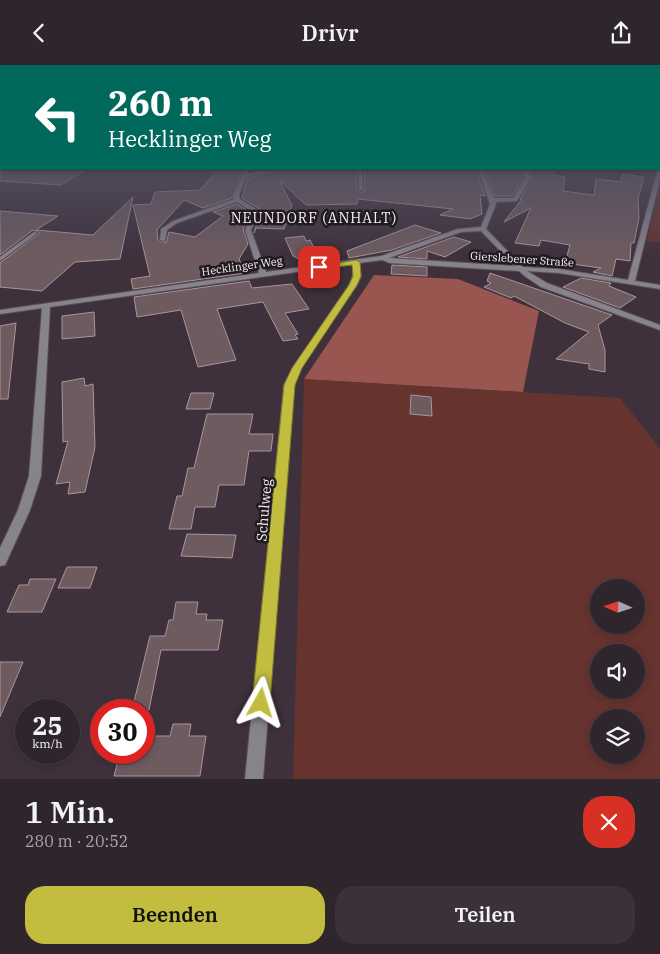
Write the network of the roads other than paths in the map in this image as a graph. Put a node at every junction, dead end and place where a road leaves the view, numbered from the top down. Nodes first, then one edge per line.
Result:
1 (238, 190) edge
2 (488, 190) edge
3 (520, 190) edge
4 (654, 190) edge
5 (237, 200) junction
6 (491, 200) junction
7 (483, 229) junction
8 (36, 233) dead end
9 (163, 240) dead end
10 (382, 258) junction
11 (0, 259) edge
12 (356, 262) junction
13 (520, 268) junction
14 (263, 275) junction
15 (631, 281) junction
16 (658, 286) edge
17 (46, 305) junction
18 (0, 312) edge
19 (660, 328) edge
20 (0, 561) edge
21 (254, 779) edge

1 - 5 street
2 - 6 street
3 - 6 street
4 - 15 street
5 - 9 street
5 - 14 street
6 - 7 street
7 - 10 street, Hecklinger Weg
7 - 13 street
8 - 11 lane
10 - 12 street, Hecklinger Weg
10 - 13 street, Gierslebener Straße
12 - 14 street, Hecklinger Weg
12 - 21 street, Schulweg
13 - 15 street, Gierslebener Straße
13 - 19 street
14 - 17 street, Hecklinger Weg
15 - 16 street, Gierslebener Straße
17 - 18 street, Hecklinger Weg
17 - 20 street

